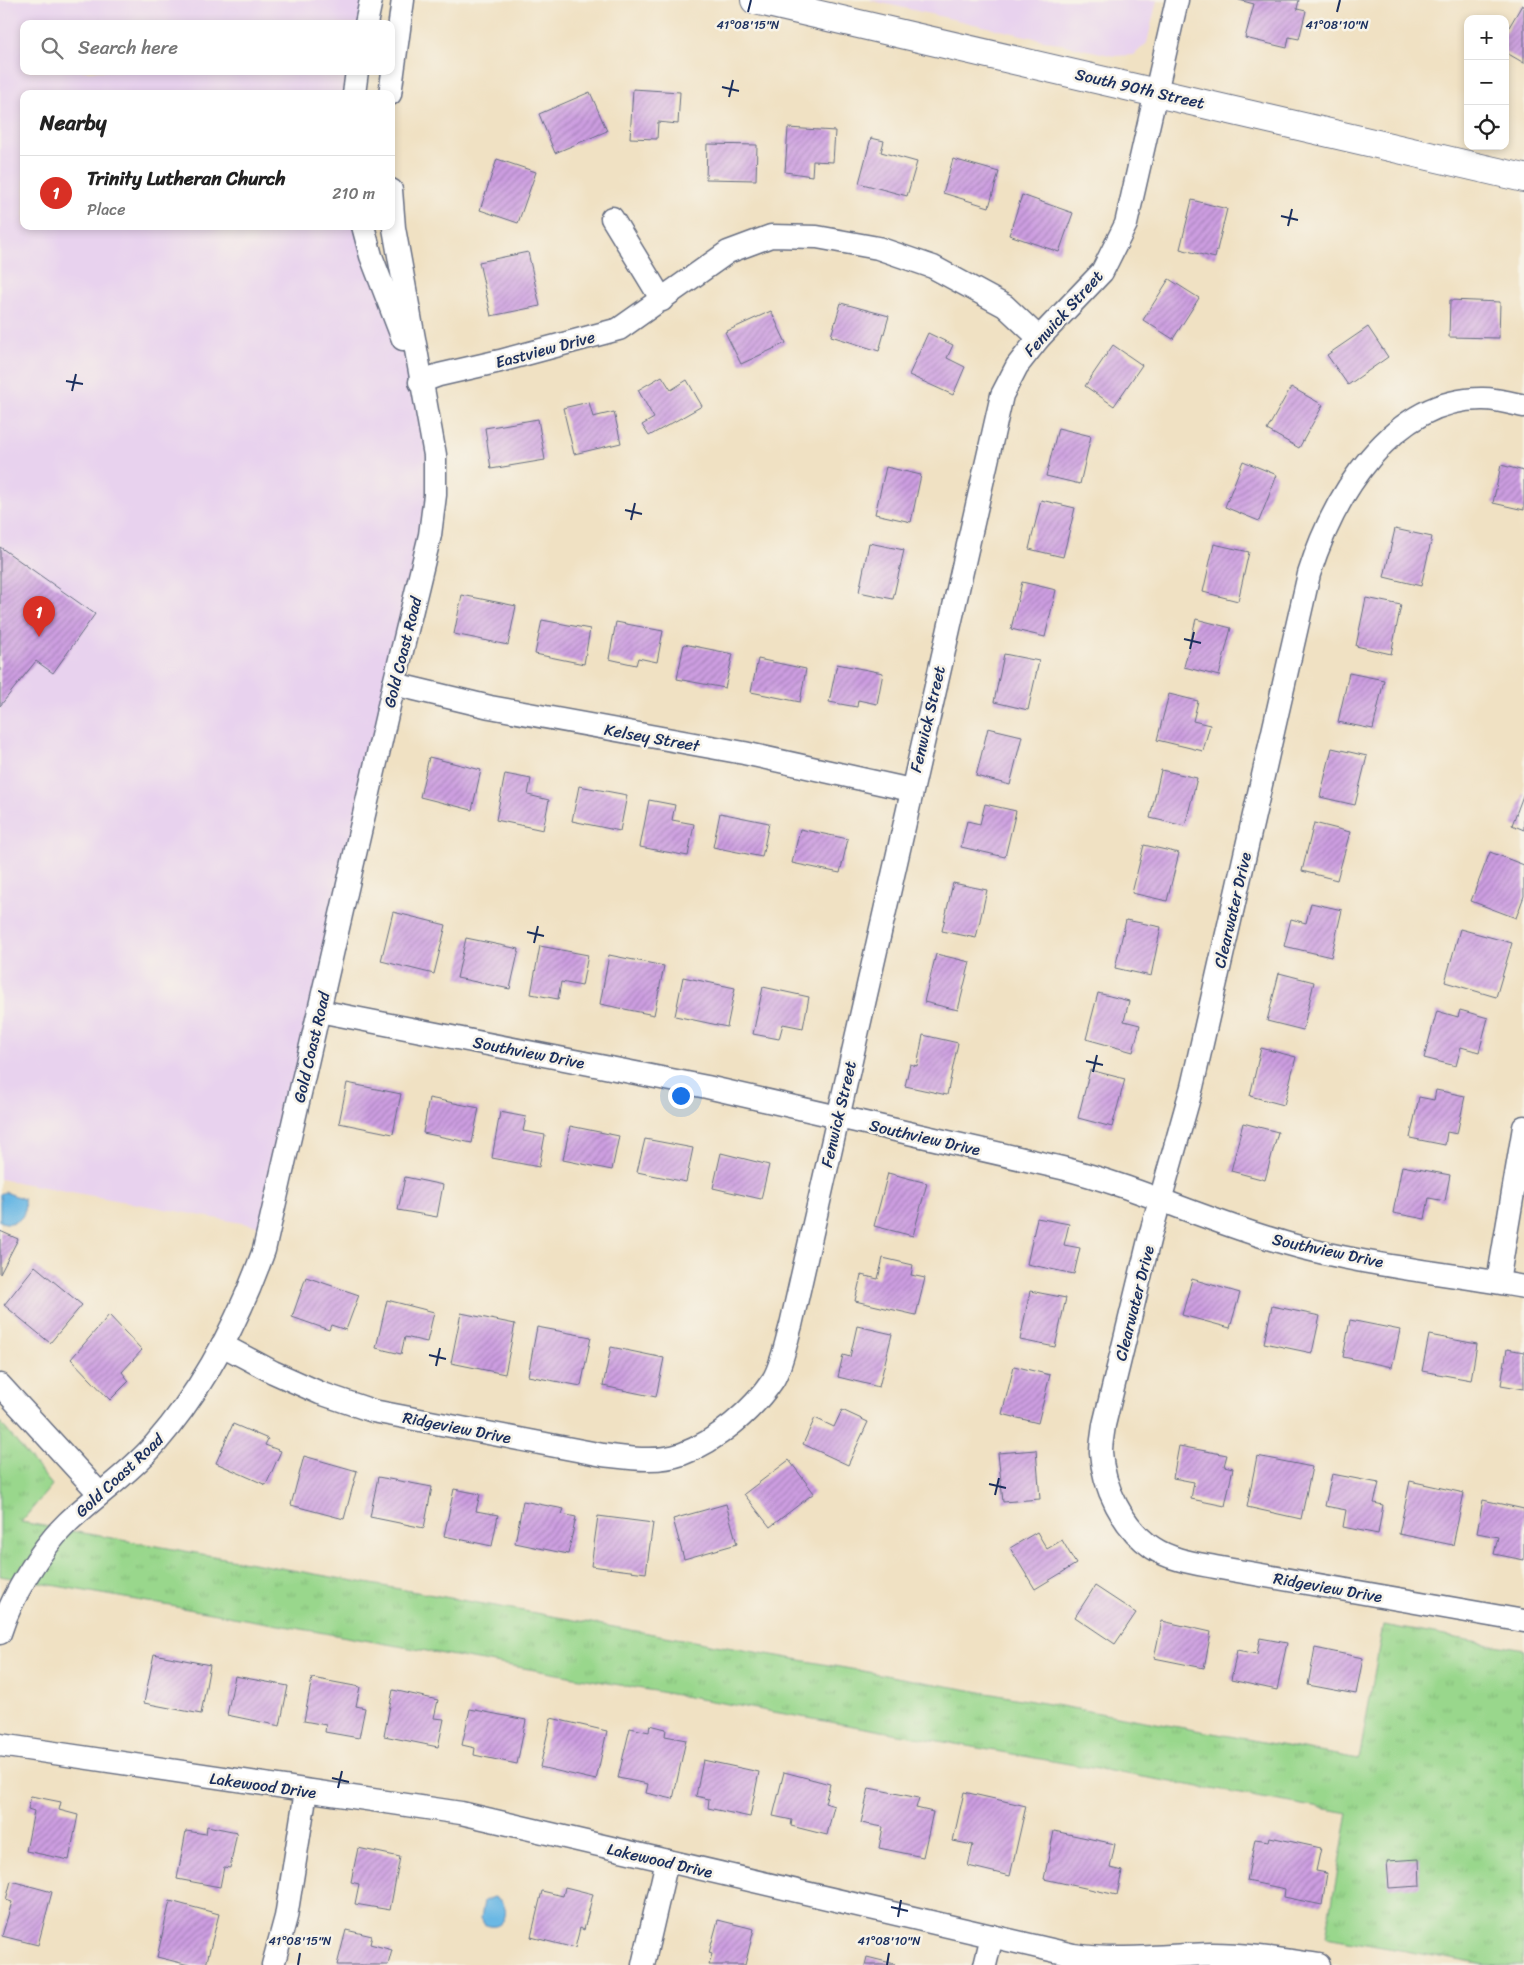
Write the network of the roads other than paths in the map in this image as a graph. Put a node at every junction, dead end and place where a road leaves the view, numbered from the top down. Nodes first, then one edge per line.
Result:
1 (371, 0) edge
2 (403, 0) edge
3 (755, 0) edge
4 (1177, 0) edge
5 (367, 20) edge
6 (395, 58) edge
7 (356, 75) edge
8 (393, 75) edge
9 (355, 90) edge
10 (391, 90) edge
11 (1156, 91) junction
12 (1524, 178) edge
13 (612, 218) dead end
14 (363, 230) edge
15 (394, 230) edge
16 (662, 300) junction
17 (1039, 338) junction
18 (420, 382) junction
19 (1524, 406) edge
20 (394, 684) junction
21 (911, 790) junction
22 (319, 1011) junction
23 (838, 1117) junction
24 (1524, 1127) edge
25 (1161, 1199) junction
26 (1498, 1282) junction
27 (1524, 1287) edge
28 (222, 1345) junction
29 (0, 1385) edge
30 (702, 1444) joint
31 (100, 1494) junction
32 (1137, 1536) joint
33 (1524, 1621) edge
34 (0, 1633) edge
35 (0, 1745) edge
36 (306, 1791) junction
37 (667, 1861) junction
38 (992, 1936) junction
39 (273, 1965) edge
40 (643, 1965) edge
41 (985, 1965) edge
42 (1319, 1965) edge

1 - 5 street
2 - 6 street
3 - 11 street, South 90th Street
4 - 11 street, Fenwick Street
7 - 9 street
8 - 10 street
11 - 12 street, South 90th Street
11 - 17 street, Fenwick Street
13 - 16 street
14 - 18 street, Gold Coast Road
15 - 18 street, Gold Coast Road
16 - 17 street, Eastview Drive
16 - 18 street, Eastview Drive
17 - 21 street, Fenwick Street
18 - 20 street, Gold Coast Road
19 - 25 street, Clearwater Drive
20 - 21 street, Kelsey Street
20 - 22 street, Gold Coast Road
21 - 23 street, Fenwick Street
22 - 23 street, Southview Drive
22 - 28 street, Gold Coast Road
23 - 25 street, Southview Drive
23 - 30 street, Fenwick Street
24 - 26 street
25 - 26 street, Southview Drive
25 - 32 street, Clearwater Drive
26 - 27 street, Southview Drive
28 - 30 street, Ridgeview Drive
28 - 31 street, Gold Coast Road
29 - 31 street
31 - 34 street, Gold Coast Road
32 - 33 street, Ridgeview Drive
35 - 36 street, Lakewood Drive
36 - 37 street, Lakewood Drive
36 - 39 street
37 - 38 street, Lakewood Drive
37 - 40 street
38 - 41 street
38 - 42 street, Lakewood Drive

